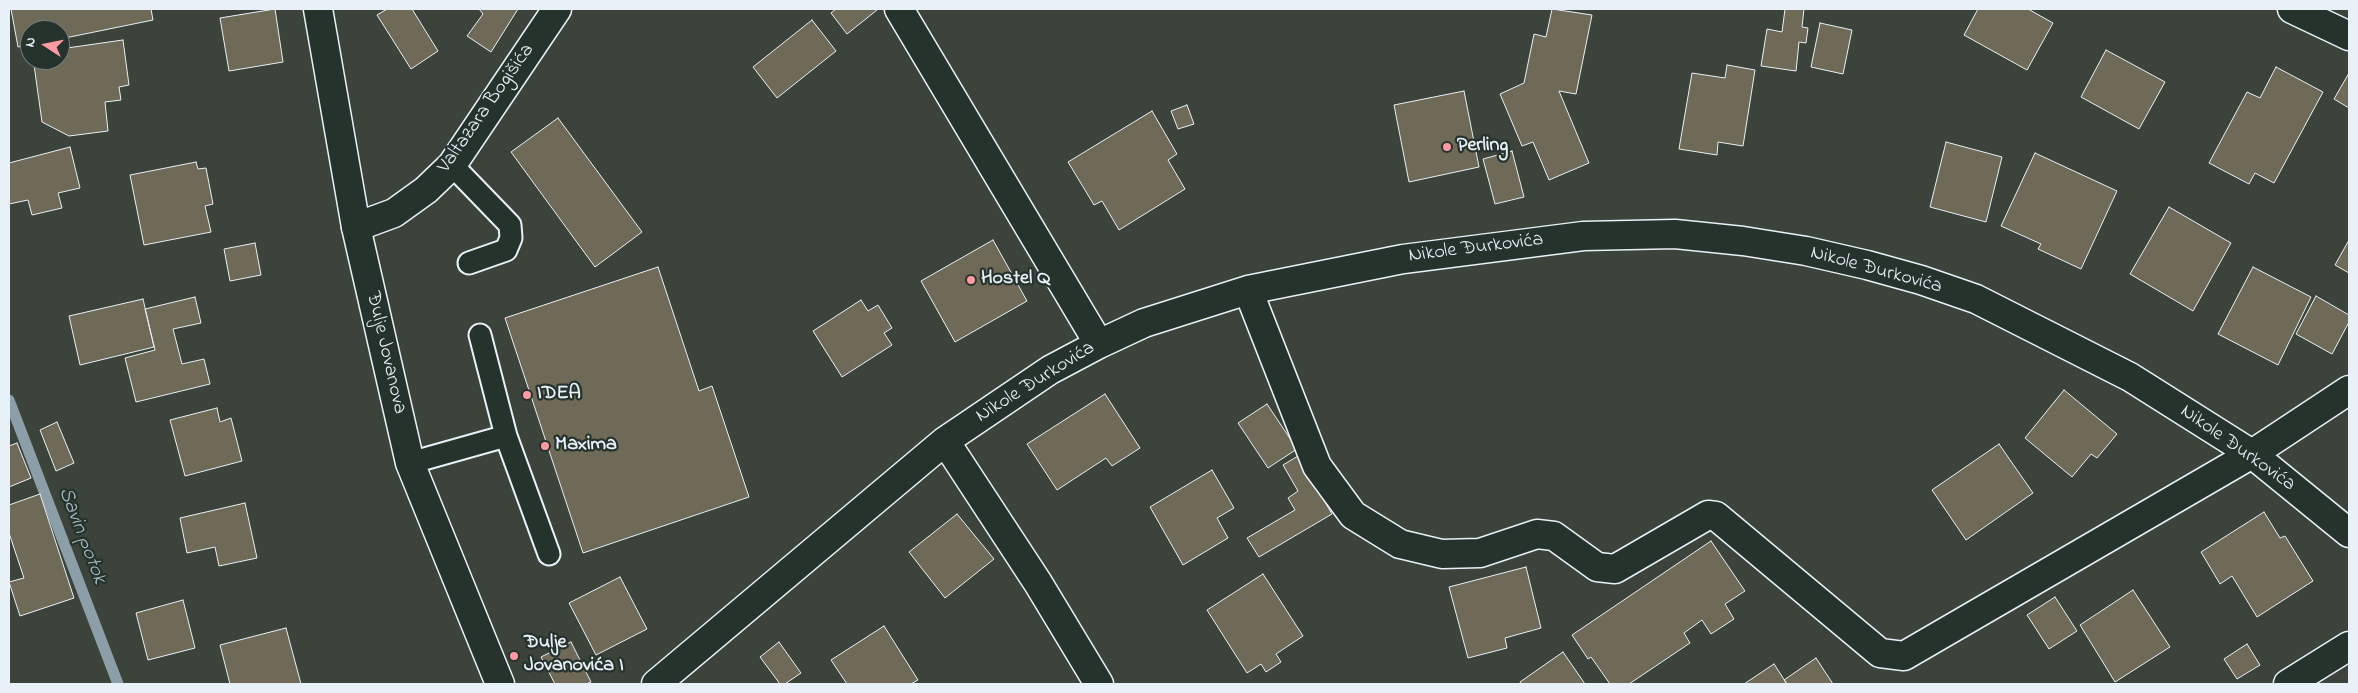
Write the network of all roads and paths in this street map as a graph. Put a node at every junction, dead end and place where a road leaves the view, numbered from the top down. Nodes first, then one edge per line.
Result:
1 (318, 9) edge
2 (557, 9) edge
3 (899, 9) edge
4 (2292, 9) edge
5 (2349, 36) edge
6 (452, 165) junction
7 (356, 227) junction
8 (469, 263) dead end
9 (1248, 290) junction
10 (480, 335) dead end
11 (1099, 344) junction
12 (2349, 390) edge
13 (506, 436) junction
14 (945, 441) junction
15 (2252, 454) junction
16 (410, 463) junction
17 (2349, 533) edge
18 (549, 554) dead end
19 (2349, 646) edge
20 (500, 684) edge
21 (656, 684) edge
22 (1099, 684) edge
23 (2288, 684) edge

1 - 7 street, Đulje Jovanova
2 - 6 street, Valtazara Bogišića
3 - 11 street
4 - 5 street
6 - 7 street, Valtazara Bogišića
6 - 8 lane
7 - 16 street, Đulje Jovanova
9 - 11 street, Nikole Đurkovića
9 - 15 street, Nikole Đurkovića
9 - 15 street
10 - 13 lane
11 - 14 street, Nikole Đurkovića
12 - 15 street
13 - 16 lane
13 - 18 lane
14 - 21 street, Nikole Đurkovića
14 - 22 street
15 - 17 street, Nikole Đurkovića
16 - 20 street, Đulje Jovanova
19 - 23 street

